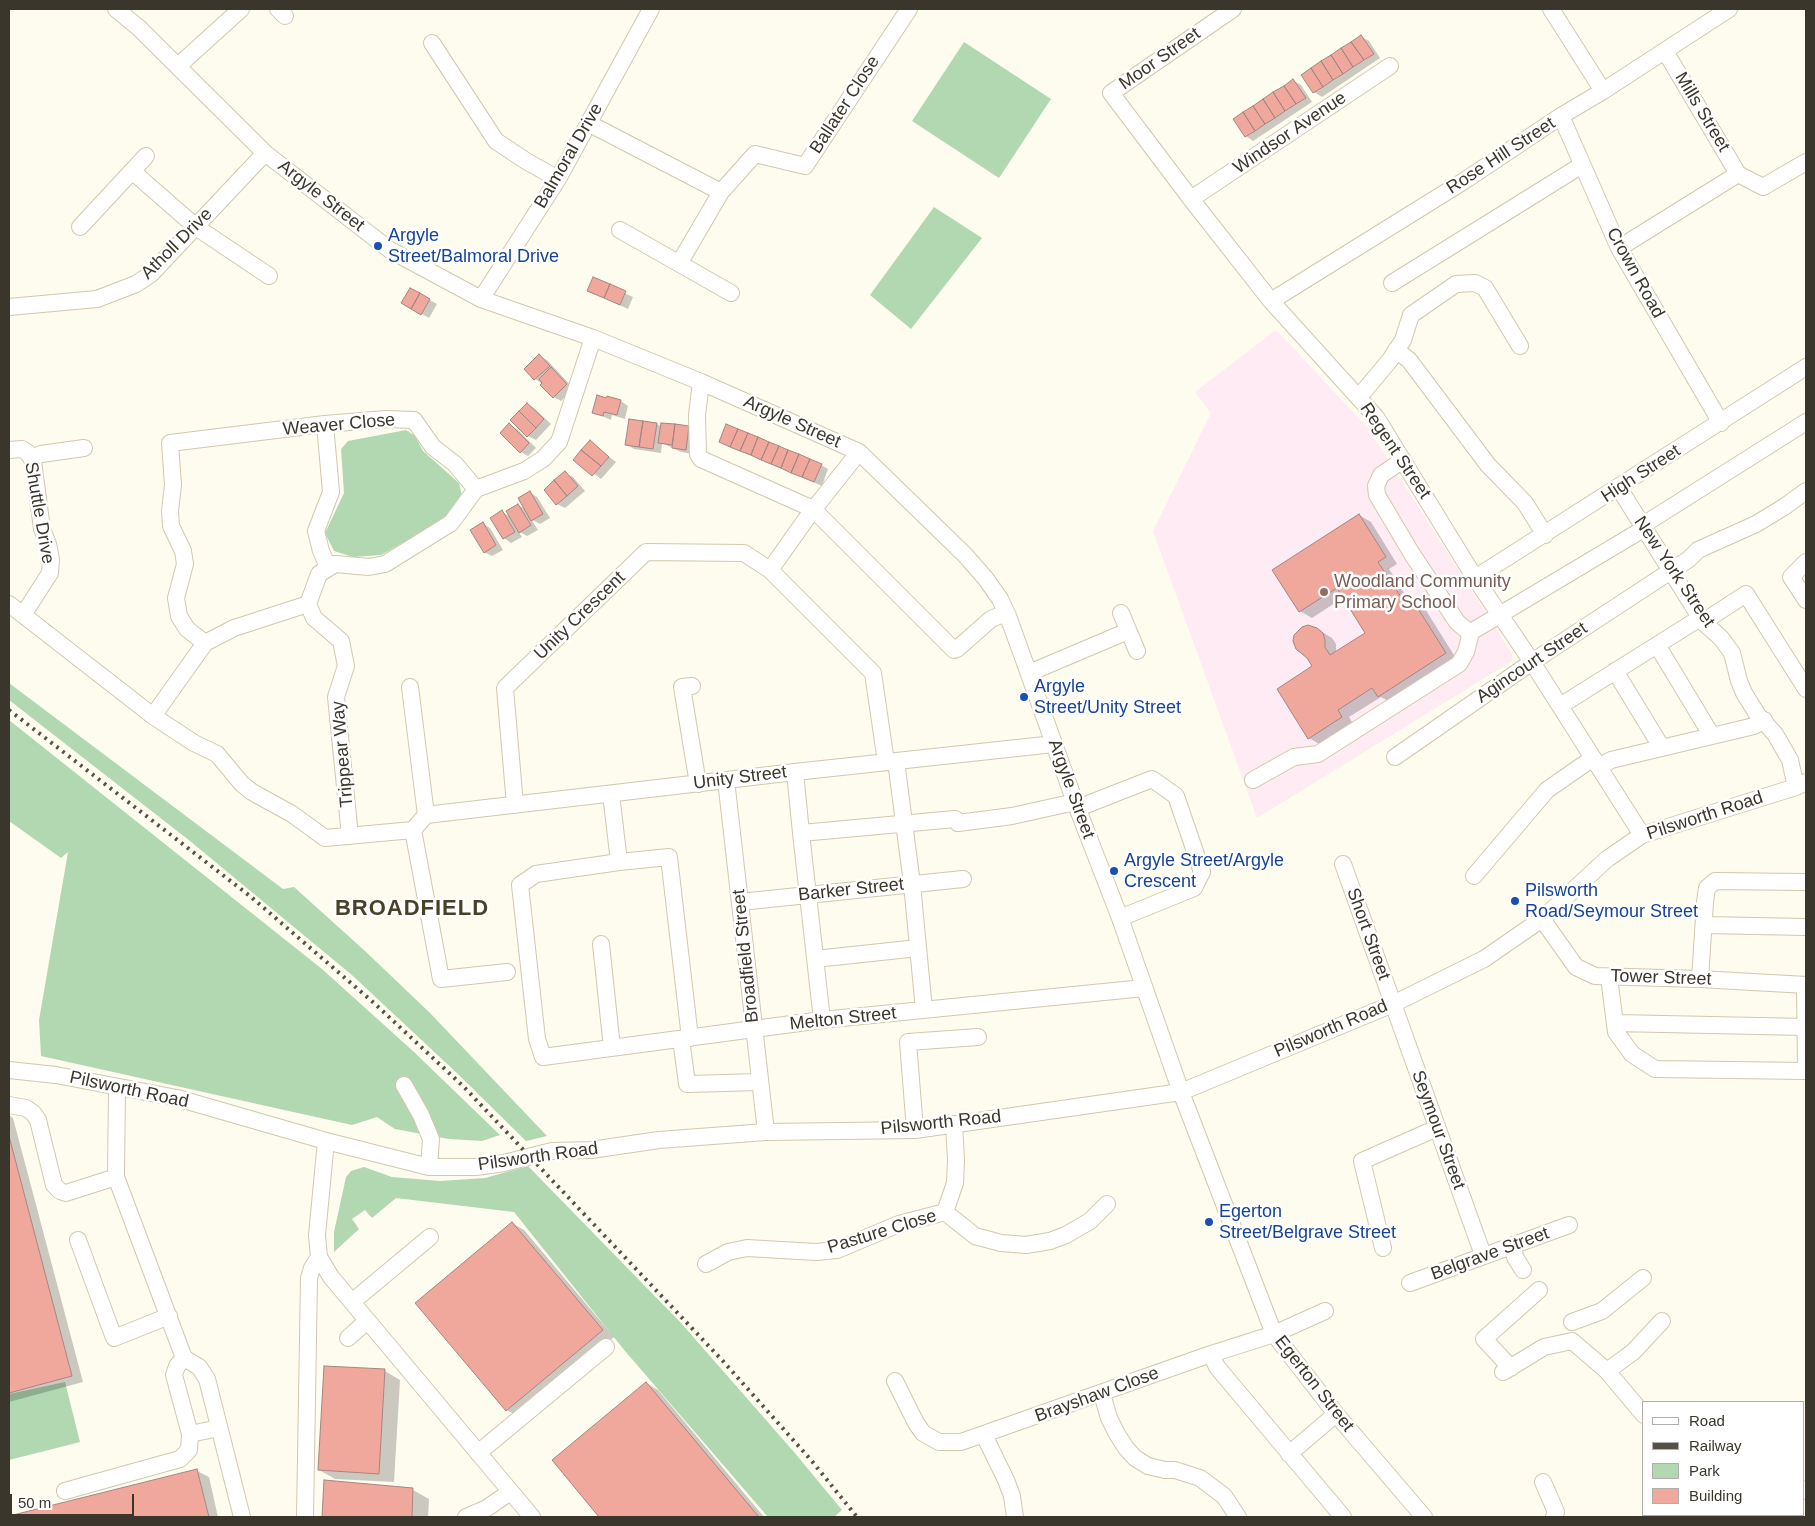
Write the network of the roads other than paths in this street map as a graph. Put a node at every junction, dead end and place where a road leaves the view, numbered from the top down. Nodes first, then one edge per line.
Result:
1 (116, 9) edge
2 (241, 9) edge
3 (651, 9) edge
4 (909, 9) edge
5 (1233, 9) edge
6 (1551, 9) edge
7 (1729, 9) edge
8 (432, 43) dead end
9 (1665, 51) junction
10 (178, 66) junction
11 (1390, 66) dead end
12 (1603, 91) junction
13 (1111, 93) joint
14 (1561, 116) junction
15 (588, 124) junction
16 (266, 153) junction
17 (146, 156) dead end
18 (1806, 162) edge
19 (1582, 165) junction
20 (132, 171) junction
21 (1738, 174) junction
22 (558, 179) junction
23 (721, 192) junction
24 (1191, 199) junction
25 (196, 227) junction
26 (80, 228) dead end
27 (620, 230) dead end
28 (1619, 248) junction
29 (680, 262) junction
30 (269, 276) dead end
31 (1392, 283) dead end
32 (731, 293) dead end
33 (481, 299) junction
34 (1271, 301) junction
35 (9, 307) edge
36 (593, 338) junction
37 (1520, 346) dead end
38 (1396, 350) junction
39 (1806, 368) edge
40 (701, 382) junction
41 (1359, 397) junction
42 (1806, 422) edge
43 (1721, 423) junction
44 (324, 424) junction
45 (84, 448) dead end
46 (9, 450) edge
47 (859, 452) junction
48 (31, 458) junction
49 (1403, 460) junction
50 (1619, 488) junction
51 (476, 489) junction
52 (1806, 491) edge
53 (814, 509) junction
54 (1644, 526) junction
55 (1544, 535) junction
56 (1806, 562) edge
57 (328, 567) junction
58 (770, 570) junction
59 (1671, 571) junction
60 (1475, 578) junction
61 (1806, 600) edge
62 (9, 604) edge
63 (308, 604) junction
64 (1121, 612) dead end
65 (1006, 613) junction
66 (23, 615) junction
67 (1499, 616) junction
68 (1701, 620) junction
69 (1128, 632) junction
70 (1471, 632) junction
71 (205, 643) junction
72 (1657, 645) junction
73 (1137, 651) dead end
74 (1532, 662) junction
75 (1615, 671) junction
76 (1029, 673) junction
77 (692, 686) dead end
78 (410, 687) dead end
79 (1806, 689) edge
80 (1560, 706) junction
81 (153, 716) junction
82 (1764, 720) junction
83 (1712, 736) junction
84 (1054, 744) junction
85 (1662, 748) junction
86 (1395, 757) dead end
87 (891, 761) junction
88 (1596, 763) junction
89 (795, 772) junction
90 (726, 780) junction
91 (1252, 780) dead end
92 (698, 784) junction
93 (1801, 784) edge
94 (611, 794) junction
95 (1077, 805) junction
96 (515, 806) junction
97 (426, 815) junction
98 (904, 824) junction
99 (414, 830) junction
100 (801, 833) junction
101 (1642, 835) junction
102 (350, 836) junction
103 (619, 862) junction
104 (1342, 864) dead end
105 (1474, 876) dead end
106 (963, 879) dead end
107 (1806, 882) edge
108 (912, 884) junction
109 (808, 895) junction
110 (740, 902) junction
111 (1120, 918) junction
112 (1542, 919) junction
113 (1704, 924) junction
114 (1806, 927) edge
115 (601, 944) dead end
116 (918, 948) junction
117 (815, 959) junction
118 (507, 972) dead end
119 (1609, 977) junction
120 (1700, 979) junction
121 (1806, 985) edge
122 (1144, 988) junction
123 (1393, 1004) junction
124 (924, 1010) junction
125 (822, 1020) junction
126 (1615, 1023) junction
127 (754, 1029) junction
128 (1806, 1031) edge
129 (978, 1037) dead end
130 (686, 1038) junction
131 (612, 1048) junction
132 (9, 1070) edge
133 (760, 1082) junction
134 (404, 1085) dead end
135 (117, 1087) junction
136 (1181, 1092) junction
137 (9, 1105) edge
138 (954, 1124) junction
139 (1437, 1128) junction
140 (915, 1130) junction
141 (766, 1132) junction
142 (326, 1141) junction
143 (429, 1167) junction
144 (116, 1177) junction
145 (1107, 1204) dead end
146 (945, 1212) junction
147 (1569, 1225) dead end
148 (430, 1237) dead end
149 (78, 1240) dead end
150 (1513, 1245) junction
151 (1384, 1248) dead end
152 (1483, 1256) junction
153 (319, 1257) junction
154 (706, 1264) dead end
155 (1523, 1270) dead end
156 (1643, 1278) dead end
157 (1410, 1283) dead end
158 (1539, 1290) dead end
159 (352, 1302) junction
160 (1325, 1310) dead end
161 (169, 1316) junction
162 (367, 1321) junction
163 (1662, 1321) dead end
164 (1572, 1322) dead end
165 (1274, 1334) junction
166 (348, 1338) dead end
167 (606, 1347) dead end
168 (1211, 1354) junction
169 (184, 1358) junction
170 (1607, 1371) junction
171 (895, 1381) dead end
172 (1102, 1394) junction
173 (1642, 1413) edge
174 (1336, 1414) junction
175 (219, 1428) junction
176 (190, 1434) junction
177 (984, 1435) junction
178 (478, 1453) junction
179 (1289, 1454) junction
180 (1543, 1482) dead end
181 (65, 1491) dead end
182 (510, 1492) junction
183 (1420, 1516) edge
184 (242, 1517) edge
185 (305, 1517) edge
186 (466, 1517) edge
187 (532, 1517) edge
188 (1015, 1517) edge
189 (1238, 1517) edge
190 (1343, 1517) edge
191 (1554, 1517) edge

1 - 10 street, Argyle Street
2 - 10 street
3 - 15 street, Balmoral Drive
4 - 23 street, Ballater Close
5 - 13 street, Moor Street
6 - 12 street
7 - 9 street, Rose Hill Street
8 - 22 street
9 - 12 street, Rose Hill Street
9 - 21 street, Mills Street
10 - 16 street, Argyle Street
11 - 24 street, Windsor Avenue
12 - 14 street, Rose Hill Street
13 - 24 street, Regent Street
14 - 19 street, Crown Road
14 - 34 street, Rose Hill Street
15 - 22 street, Balmoral Drive
15 - 23 street
16 - 25 street, Atholl Drive
16 - 33 street, Argyle Street
17 - 20 street
18 - 21 street
19 - 28 street, Crown Road
19 - 31 street
20 - 25 street
20 - 26 street
21 - 28 street
22 - 33 street, Balmoral Drive
23 - 29 street
24 - 34 street, Regent Street
25 - 30 street
25 - 35 street, Atholl Drive
27 - 29 street
28 - 43 street, Crown Road
29 - 32 street
33 - 36 street, Argyle Street
34 - 41 street, Regent Street
36 - 40 street, Argyle Street
36 - 51 street
37 - 38 street
38 - 41 street
38 - 55 street
39 - 43 street, High Street
40 - 47 street, Argyle Street
40 - 53 street
41 - 49 street, Regent Street
42 - 54 street
43 - 50 street, High Street
44 - 51 street, Weaver Close
44 - 57 street
44 - 71 street, Weaver Close
45 - 48 street
46 - 48 street, Shuttle Drive
47 - 53 street
47 - 65 street, Argyle Street
48 - 66 street, Shuttle Drive
49 - 60 street, Regent Street
49 - 70 street
50 - 54 street, New York Street
50 - 55 street, High Street
51 - 57 street
52 - 59 street, Agincourt Street
53 - 58 street
53 - 65 street
54 - 59 street, New York Street
54 - 67 street
55 - 60 street, High Street
56 - 61 street
57 - 63 street
58 - 87 street, Unity Crescent
58 - 96 street, Unity Crescent
59 - 68 street, New York Street
59 - 74 street, Agincourt Street
60 - 67 street, Regent Street
62 - 66 street
63 - 71 street
63 - 102 street, Trippear Way
64 - 69 street
65 - 76 street, Argyle Street
66 - 81 street
67 - 70 street
67 - 74 street, Regent Street
68 - 72 street
68 - 79 street
68 - 82 street, New York Street
69 - 73 street
69 - 76 street
70 - 91 street
71 - 81 street
72 - 75 street
72 - 83 street
74 - 80 street, Regent Street
74 - 86 street, Agincourt Street
75 - 80 street
75 - 85 street
76 - 84 street, Argyle Street
77 - 92 street
78 - 97 street
80 - 88 street, Regent Street
81 - 102 street
82 - 83 street
82 - 93 street, New York Street
83 - 85 street
84 - 87 street, Unity Street
84 - 95 street, Argyle Street
85 - 88 street
87 - 89 street, Unity Street
87 - 98 street, Unity Crescent
88 - 101 street, Regent Street
88 - 105 street
89 - 90 street, Unity Street
89 - 100 street
90 - 92 street, Unity Street
90 - 110 street, Broadfield Street
92 - 94 street, Unity Street
93 - 101 street, Pilsworth Road
94 - 96 street, Unity Street
94 - 103 street
95 - 98 street
95 - 111 street, Argyle Street
95 - 111 street
96 - 97 street, Unity Street
97 - 99 street
98 - 100 street
98 - 108 street, Unity Crescent
99 - 102 street
99 - 118 street
100 - 109 street
101 - 112 street, Pilsworth Road
103 - 130 street
103 - 131 street, Melton Street
104 - 123 street, Short Street
106 - 108 street, Barker Street
107 - 113 street
108 - 109 street, Barker Street
108 - 116 street, Unity Crescent
109 - 110 street, Barker Street
109 - 117 street
110 - 127 street, Broadfield Street
111 - 122 street, Argyle Street
112 - 119 street, Tower Street
112 - 123 street, Pilsworth Road
113 - 114 street
113 - 120 street
115 - 131 street
116 - 117 street
116 - 124 street, Unity Crescent
117 - 125 street
119 - 120 street, Tower Street
119 - 126 street
120 - 121 street, Tower Street
121 - 128 street
122 - 124 street, Melton Street
122 - 136 street, Argyle Street
123 - 136 street, Pilsworth Road
123 - 139 street, Seymour Street
124 - 125 street, Melton Street
125 - 127 street, Melton Street
126 - 128 street
126 - 128 street
127 - 130 street, Melton Street
127 - 133 street, Broadfield Street
129 - 140 street
130 - 131 street, Melton Street
130 - 133 street
132 - 135 street, Pilsworth Road
133 - 141 street, Broadfield Street
134 - 143 street
135 - 142 street, Pilsworth Road
135 - 144 street
136 - 138 street, Pilsworth Road
136 - 165 street, Egerton Street
137 - 144 street
138 - 140 street, Pilsworth Road
138 - 146 street
139 - 151 street
139 - 152 street, Seymour Street
140 - 141 street, Pilsworth Road
141 - 143 street, Pilsworth Road
142 - 143 street, Pilsworth Road
142 - 153 street
144 - 161 street
145 - 146 street
146 - 154 street, Pasture Close
147 - 150 street, Belgrave Street
148 - 159 street
149 - 161 street
150 - 152 street, Belgrave Street
150 - 155 street
152 - 157 street, Belgrave Street
153 - 159 street
153 - 185 street
156 - 164 street
158 - 170 street
159 - 162 street
160 - 165 street, Brayshaw Close
161 - 169 street
162 - 166 street
162 - 178 street
163 - 170 street
165 - 168 street, Brayshaw Close
165 - 174 street, Egerton Street
167 - 178 street
168 - 172 street, Brayshaw Close
168 - 179 street
169 - 175 street
169 - 176 street
170 - 173 street
171 - 177 street, Brayshaw Close
172 - 177 street, Brayshaw Close
172 - 189 street
174 - 179 street
174 - 183 street, Egerton Street
175 - 176 street
175 - 184 street
176 - 181 street
177 - 188 street
178 - 182 street
179 - 190 street
180 - 191 street
182 - 186 street
182 - 187 street

